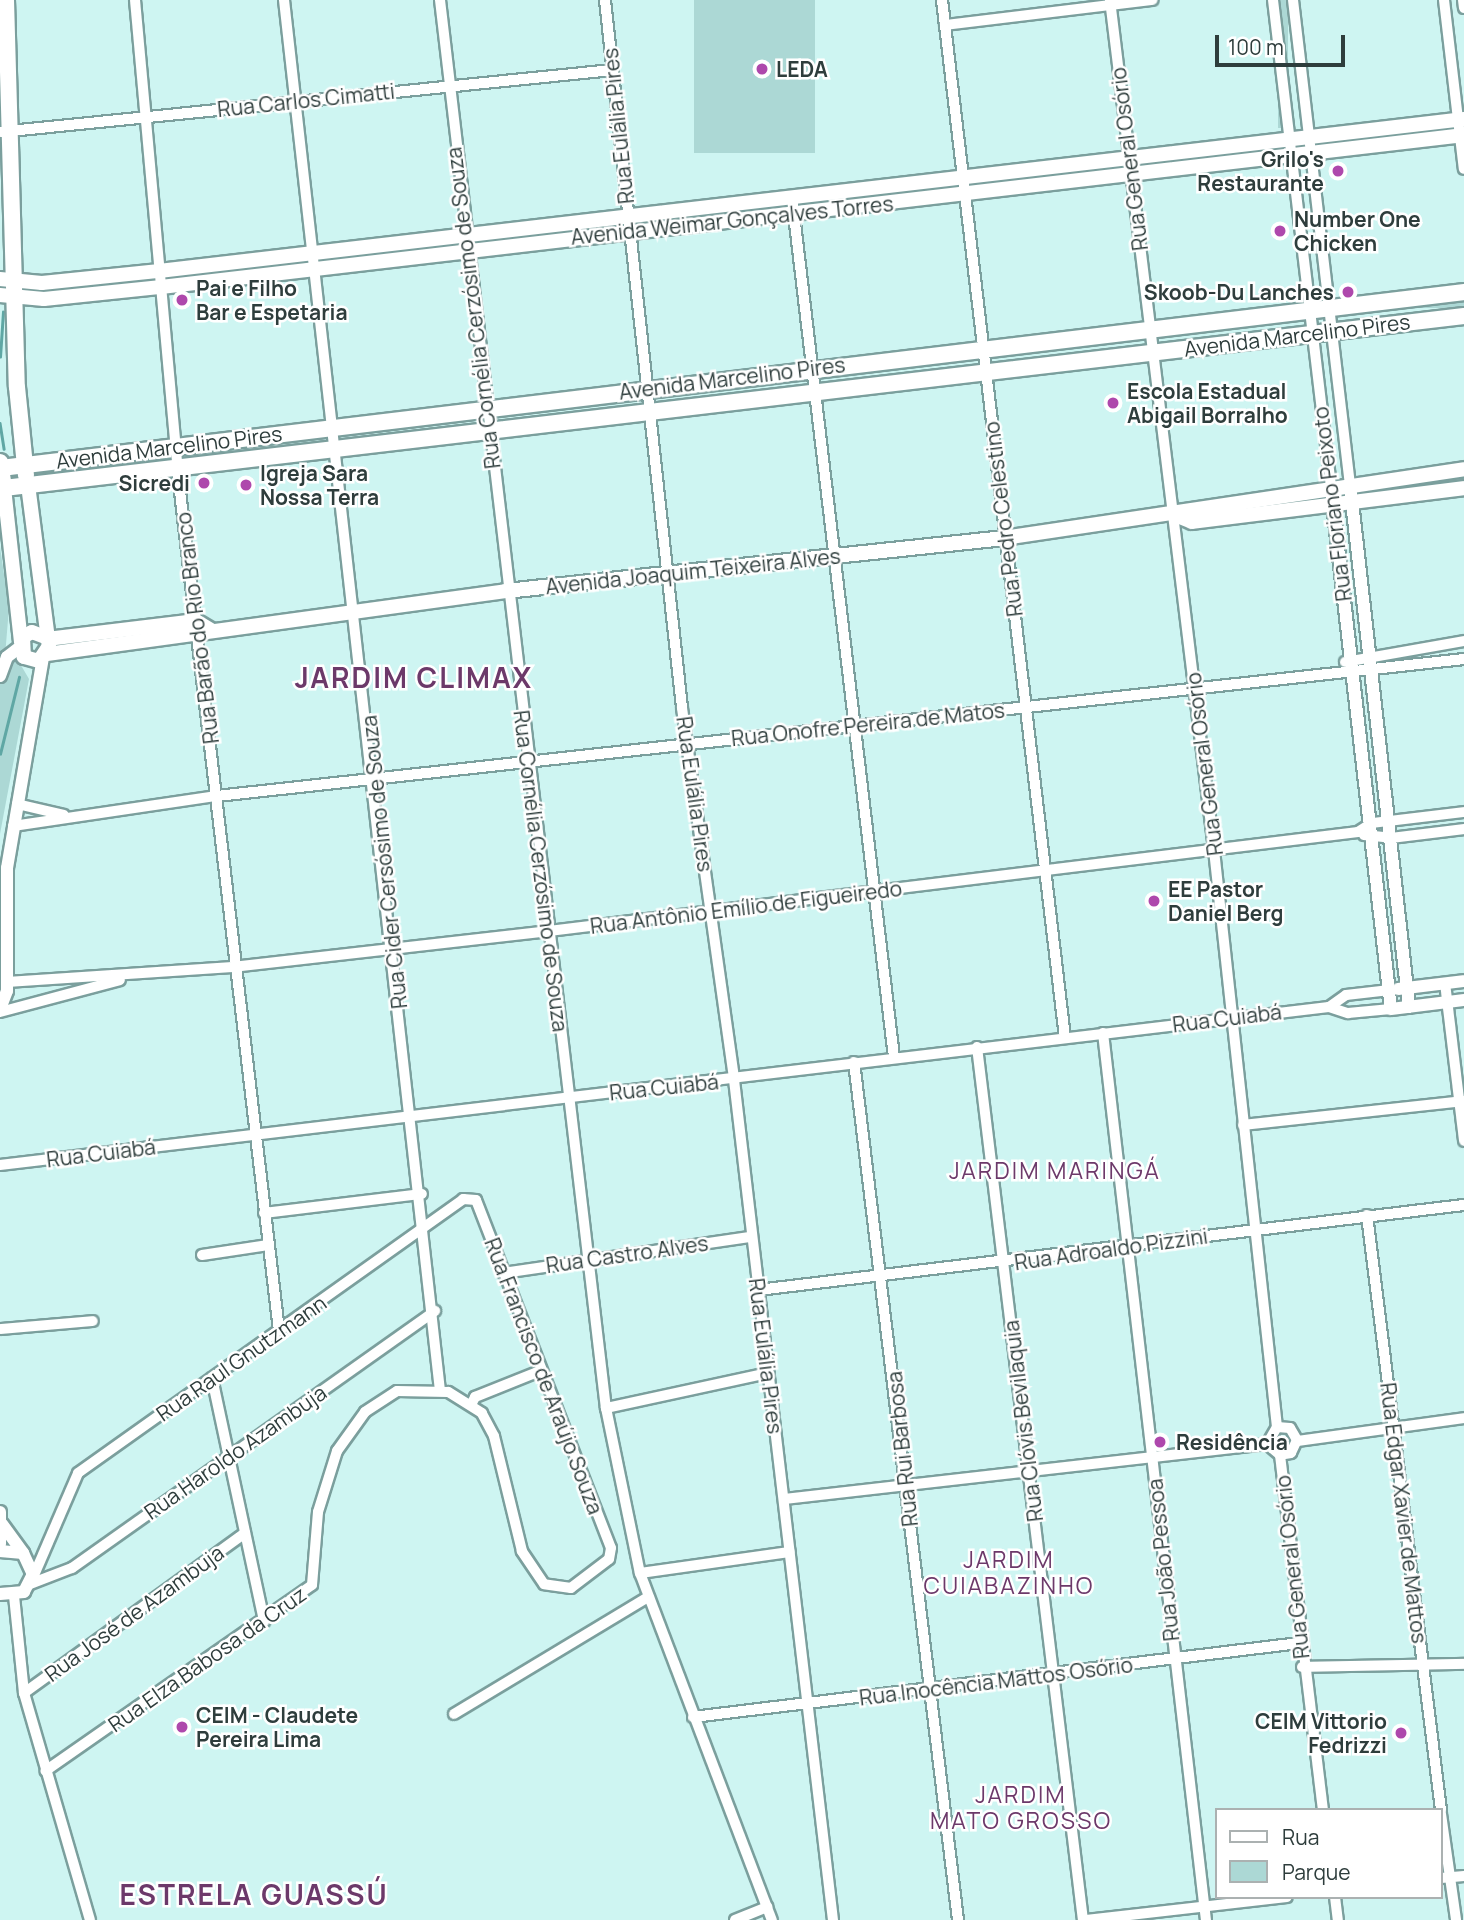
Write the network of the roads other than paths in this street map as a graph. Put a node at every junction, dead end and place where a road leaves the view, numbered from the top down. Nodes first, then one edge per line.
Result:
1 (6, 0) edge
2 (135, 0) edge
3 (284, 0) edge
4 (440, 0) edge
5 (605, 0) edge
6 (942, 0) edge
7 (1152, 0) edge
8 (1273, 0) edge
9 (1293, 0) edge
10 (1444, 0) edge
11 (1463, 0) edge
12 (1110, 2) edge
13 (1464, 8) edge
14 (945, 25) junction
15 (612, 70) junction
16 (447, 86) junction
17 (298, 100) junction
18 (145, 117) junction
19 (1462, 120) edge
20 (4, 132) edge
21 (1462, 136) edge
22 (1291, 141) junction
23 (1312, 147) junction
24 (1293, 157) junction
25 (1130, 159) junction
26 (1464, 169) edge
27 (1132, 175) junction
28 (961, 178) junction
29 (963, 195) junction
30 (793, 205) junction
31 (627, 224) junction
32 (465, 243) junction
33 (316, 260) junction
34 (159, 271) junction
35 (8, 280) edge
36 (161, 287) junction
37 (1464, 292) edge
38 (8, 297) edge
39 (1317, 309) junction
40 (1464, 316) edge
41 (1150, 330) junction
42 (1319, 333) junction
43 (982, 349) junction
44 (1152, 352) junction
45 (814, 369) junction
46 (986, 371) junction
47 (645, 388) junction
48 (818, 390) junction
49 (486, 407) junction
50 (648, 411) junction
51 (335, 425) junction
52 (488, 430) junction
53 (175, 447) junction
54 (337, 448) junction
55 (0, 461) edge
56 (25, 465) junction
57 (177, 466) junction
58 (1, 468) edge
59 (1464, 470) edge
60 (1350, 484) junction
61 (27, 485) junction
62 (1331, 486) junction
63 (4, 488) junction
64 (1464, 488) edge
65 (1352, 500) junction
66 (1332, 503) junction
67 (1175, 515) junction
68 (1004, 538) junction
69 (838, 556) junction
70 (668, 576) junction
71 (506, 591) junction
72 (356, 610) junction
73 (196, 621) junction
74 (179, 624) junction
75 (205, 634) junction
76 (181, 639) junction
77 (1464, 641) edge
78 (20, 645) junction
79 (46, 647) junction
80 (1366, 656) junction
81 (1464, 659) edge
82 (1351, 665) junction
83 (1368, 669) junction
84 (0, 677) edge
85 (1195, 686) junction
86 (1025, 707) junction
87 (856, 725) junction
88 (688, 744) junction
89 (528, 762) junction
90 (375, 779) junction
91 (217, 796) junction
92 (16, 804) junction
93 (36, 806) junction
94 (1464, 811) edge
95 (64, 815) junction
96 (1390, 821) junction
97 (1372, 824) junction
98 (36, 825) junction
99 (13, 826) junction
100 (1464, 829) edge
101 (1359, 832) junction
102 (1391, 838) junction
103 (1374, 839) junction
104 (1214, 850) junction
105 (1046, 872) junction
106 (879, 891) junction
107 (712, 911) junction
108 (549, 931) junction
109 (394, 949) junction
110 (233, 967) junction
111 (133, 975) junction
112 (1464, 981) edge
113 (3, 982) edge
114 (1446, 983) junction
115 (1406, 988) junction
116 (1390, 990) junction
117 (1464, 1000) edge
118 (1448, 1002) junction
119 (1329, 1007) junction
120 (1409, 1007) junction
121 (1391, 1009) junction
122 (0, 1010) edge
123 (1232, 1018) junction
124 (1103, 1032) junction
125 (1065, 1038) junction
126 (977, 1048) junction
127 (894, 1057) junction
128 (854, 1062) junction
129 (734, 1080) junction
130 (570, 1097) junction
131 (1462, 1101) edge
132 (413, 1116) junction
133 (1243, 1125) junction
134 (253, 1136) junction
135 (1464, 1141) edge
136 (0, 1165) edge
137 (422, 1194) junction
138 (471, 1198) joint
139 (1464, 1205) edge
140 (264, 1213) junction
141 (1367, 1215) junction
142 (426, 1228) junction
143 (1255, 1228) junction
144 (751, 1237) junction
145 (268, 1245) junction
146 (1127, 1249) junction
147 (202, 1255) dead end
148 (587, 1258) junction
149 (1006, 1264) junction
150 (503, 1273) junction
151 (883, 1276) junction
152 (758, 1290) junction
153 (435, 1311) junction
154 (93, 1321) dead end
155 (0, 1329) edge
156 (279, 1330) junction
157 (540, 1371) junction
158 (768, 1373) junction
159 (212, 1378) junction
160 (440, 1390) junction
161 (472, 1404) junction
162 (606, 1408) junction
163 (1464, 1418) edge
164 (1393, 1426) junction
165 (1277, 1427) junction
166 (1297, 1441) junction
167 (1267, 1444) junction
168 (1280, 1455) junction
169 (228, 1458) junction
170 (1152, 1458) junction
171 (1030, 1472) junction
172 (907, 1487) junction
173 (785, 1499) junction
174 (1, 1518) edge
175 (245, 1533) junction
176 (0, 1544) edge
177 (45, 1547) junction
178 (0, 1551) edge
179 (790, 1552) junction
180 (25, 1555) junction
181 (640, 1573) junction
182 (31, 1582) junction
183 (0, 1594) edge
184 (14, 1596) junction
185 (648, 1597) junction
186 (264, 1621) junction
187 (1299, 1643) junction
188 (1174, 1661) junction
189 (1464, 1664) edge
190 (1423, 1665) junction
191 (1302, 1667) junction
192 (1051, 1673) junction
193 (928, 1688) junction
194 (24, 1693) junction
195 (806, 1703) junction
196 (454, 1714) dead end
197 (693, 1717) junction
198 (45, 1771) junction
199 (1323, 1808) edge
200 (1441, 1808) edge
201 (1443, 1845) edge
202 (1464, 1875) edge
203 (1445, 1878) edge
204 (1271, 1899) edge
205 (1335, 1899) edge
206 (767, 1907) junction
207 (1205, 1907) junction
208 (90, 1920) edge
209 (735, 1920) edge
210 (772, 1920) edge
211 (833, 1920) edge
212 (958, 1920) edge
213 (1084, 1920) edge
214 (1206, 1920) edge
215 (1338, 1920) edge
216 (1456, 1920) edge

1 - 20 main road
2 - 18 street, Rua Barão do Rio Branco
3 - 17 street, Rua Cider Cersósimo de Souza
4 - 16 street, Rua Cornélia Cerzósimo de Souza
5 - 15 street, Rua Eulália Pires
6 - 14 street, Rua Pedro Celestino
7 - 12 street
8 - 22 street, Rua Floriano Peixoto
9 - 23 street, Rua Floriano Peixoto
10 - 19 street
11 - 13 street
12 - 14 street
12 - 25 street, Rua General Osório
14 - 28 street, Rua Pedro Celestino
15 - 16 street, Rua Carlos Cimatti
15 - 31 street, Rua Eulália Pires
16 - 17 street, Rua Carlos Cimatti
16 - 32 street, Rua Cornélia Cerzósimo de Souza
17 - 18 street, Rua Carlos Cimatti
17 - 33 street, Rua Cider Cersósimo de Souza
18 - 20 street, Rua Carlos Cimatti
18 - 34 street, Rua Barão do Rio Branco
19 - 21 street
19 - 23 main road, Avenida Weimar Gonçalves Torres
20 - 35 main road
21 - 23 main road, Avenida Weimar Gonçalves Torres
21 - 26 street
22 - 23 main road, Avenida Weimar Gonçalves Torres
22 - 24 street, Rua Floriano Peixoto
22 - 25 main road, Avenida Weimar Gonçalves Torres
23 - 24 main road, Avenida Weimar Gonçalves Torres
23 - 39 street, Rua Floriano Peixoto
24 - 27 main road, Avenida Weimar Gonçalves Torres
24 - 39 street, Rua Floriano Peixoto
25 - 27 street, Rua General Osório
25 - 28 main road, Avenida Weimar Gonçalves Torres
27 - 29 main road, Avenida Weimar Gonçalves Torres
27 - 41 street, Rua General Osório
28 - 29 street, Rua Pedro Celestino
28 - 30 main road, Avenida Weimar Gonçalves Torres
29 - 30 main road, Avenida Weimar Gonçalves Torres
29 - 43 street, Rua Pedro Celestino
30 - 31 main road, Avenida Weimar Gonçalves Torres
30 - 45 street
31 - 32 main road, Avenida Weimar Gonçalves Torres
31 - 47 street, Rua Eulália Pires
32 - 33 main road, Avenida Weimar Gonçalves Torres
32 - 49 street, Rua Cornélia Cerzósimo de Souza
33 - 34 main road, Avenida Weimar Gonçalves Torres
33 - 36 main road, Avenida Weimar Gonçalves Torres
33 - 51 street, Rua Cider Cersósimo de Souza
34 - 35 main road, Avenida Weimar Gonçalves Torres
34 - 36 street, Rua Barão do Rio Branco
35 - 38 main road
36 - 38 main road, Avenida Weimar Gonçalves Torres
36 - 53 street, Rua Barão do Rio Branco
37 - 39 main road, Avenida Marcelino Pires
38 - 56 main road
39 - 41 main road, Avenida Marcelino Pires
39 - 42 street, Rua Floriano Peixoto
40 - 42 main road, Avenida Marcelino Pires
41 - 43 main road, Avenida Marcelino Pires
41 - 44 street, Rua General Osório
42 - 44 main road, Avenida Marcelino Pires
42 - 60 street, Rua Floriano Peixoto
42 - 62 street, Rua Floriano Peixoto
43 - 45 main road, Avenida Marcelino Pires
43 - 46 street, Rua Pedro Celestino
44 - 46 main road, Avenida Marcelino Pires
44 - 67 street, Rua General Osório
45 - 47 main road, Avenida Marcelino Pires
45 - 48 street
46 - 48 main road, Avenida Marcelino Pires
46 - 68 street, Rua Pedro Celestino
47 - 49 main road, Avenida Marcelino Pires
47 - 50 street, Rua Eulália Pires
48 - 50 main road, Avenida Marcelino Pires
48 - 69 street
49 - 51 main road, Avenida Marcelino Pires
49 - 52 street, Rua Cornélia Cerzósimo de Souza
50 - 52 main road, Avenida Marcelino Pires
50 - 70 street, Rua Eulália Pires
51 - 53 main road, Avenida Marcelino Pires
51 - 54 street, Rua Cider Cersósimo de Souza
52 - 54 main road, Avenida Marcelino Pires
52 - 71 street, Rua Cornélia Cerzósimo de Souza
53 - 56 main road, Avenida Marcelino Pires
53 - 57 street, Rua Barão do Rio Branco
54 - 57 main road, Avenida Marcelino Pires
54 - 72 street, Rua Cider Cersósimo de Souza
55 - 58 main road
56 - 58 main road, Avenida Marcelino Pires
56 - 61 main road
57 - 61 main road, Avenida Marcelino Pires
57 - 73 street, Rua Barão do Rio Branco
58 - 63 main road
59 - 60 main road, Avenida Joaquim Teixeira Alves
60 - 62 main road, Avenida Joaquim Teixeira Alves
60 - 65 street, Rua Floriano Peixoto
61 - 63 main road, Avenida Marcelino Pires
61 - 79 main road
62 - 66 street, Rua Floriano Peixoto
62 - 67 main road, Avenida Joaquim Teixeira Alves
63 - 78 main road
64 - 65 main road, Avenida Joaquim Teixeira Alves
65 - 66 main road, Avenida Joaquim Teixeira Alves
65 - 80 street, Rua Floriano Peixoto
66 - 67 main road, Avenida Joaquim Teixeira Alves
66 - 82 street, Rua Floriano Peixoto
67 - 68 main road, Avenida Joaquim Teixeira Alves
67 - 85 street, Rua General Osório
68 - 69 main road, Avenida Joaquim Teixeira Alves
68 - 86 street, Rua Pedro Celestino
69 - 70 main road, Avenida Joaquim Teixeira Alves
69 - 87 street
70 - 71 main road, Avenida Joaquim Teixeira Alves
70 - 88 street, Rua Eulália Pires
71 - 72 main road, Avenida Joaquim Teixeira Alves
71 - 89 street, Rua Cornélia Cerzósimo de Souza
72 - 75 main road, Avenida Joaquim Teixeira Alves
72 - 90 street, Rua Cider Cersósimo de Souza
73 - 74 main road
73 - 75 main road
74 - 76 main road
74 - 79 main road
75 - 76 main road, Avenida Joaquim Teixeira Alves
75 - 91 street, Rua Barão do Rio Branco
76 - 79 main road, Avenida Joaquim Teixeira Alves
77 - 80 street, Rua Onofre Pereira de Matos
78 - 79 main road
78 - 79 main road
78 - 84 street
79 - 92 street
80 - 82 street, Rua Onofre Pereira de Matos
80 - 83 street, Rua Floriano Peixoto
81 - 83 street, Rua Onofre Pereira de Matos
82 - 83 street, Rua Onofre Pereira de Matos
82 - 85 street, Rua Onofre Pereira de Matos
82 - 97 street, Rua Floriano Peixoto
83 - 96 street, Rua Floriano Peixoto
85 - 86 street, Rua Onofre Pereira de Matos
85 - 104 street, Rua General Osório
86 - 87 street, Rua Onofre Pereira de Matos
86 - 105 street, Rua Pedro Celestino
87 - 88 street, Rua Onofre Pereira de Matos
87 - 106 street
88 - 89 street, Rua Onofre Pereira de Matos
88 - 107 street, Rua Eulália Pires
89 - 90 street, Rua Onofre Pereira de Matos
89 - 108 street, Rua Cornélia Cerzósimo de Souza
90 - 91 street, Rua Onofre Pereira de Matos
90 - 109 street, Rua Cider Cersósimo de Souza
91 - 95 street, Rua Onofre Pereira de Matos
91 - 110 street, Rua Barão do Rio Branco
92 - 93 street, Rua Onofre Pereira de Matos
92 - 99 street
93 - 95 street, Rua Onofre Pereira de Matos
93 - 98 street
94 - 96 street, Rua Antônio Emílio de Figueiredo
95 - 98 street, Rua Onofre Pereira de Matos
96 - 97 street, Rua Antônio Emílio de Figueiredo
96 - 102 street, Rua Floriano Peixoto
97 - 101 street, Rua Antônio Emílio de Figueiredo
97 - 103 street, Rua Floriano Peixoto
98 - 99 street, Rua Onofre Pereira de Matos
99 - 113 street
100 - 102 street
101 - 103 street
101 - 104 street, Rua Antônio Emílio de Figueiredo
102 - 103 street
102 - 115 street, Rua Floriano Peixoto
103 - 116 street, Rua Floriano Peixoto
104 - 105 street, Rua Antônio Emílio de Figueiredo
104 - 123 street, Rua General Osório
105 - 106 street, Rua Antônio Emílio de Figueiredo
105 - 125 street, Rua Pedro Celestino
106 - 107 street, Rua Antônio Emílio de Figueiredo
106 - 127 street
107 - 108 street, Rua Antônio Emílio de Figueiredo
107 - 129 street, Rua Eulália Pires
108 - 109 street, Rua Antônio Emílio de Figueiredo
108 - 130 street, Rua Cornélia Cerzósimo de Souza
109 - 110 street, Rua Antônio Emílio de Figueiredo
109 - 132 street, Rua Cider Cersósimo de Souza
110 - 111 street, Rua Antônio Emílio de Figueiredo
110 - 134 street, Rua Barão do Rio Branco
111 - 113 street, Rua Antônio Emílio de Figueiredo
111 - 122 street, Rua Antônio Emílio de Figueiredo
112 - 114 street, Rua Cuiabá
113 - 122 street
114 - 115 street, Rua Cuiabá
114 - 118 street
115 - 116 street, Rua Cuiabá
115 - 120 street, Rua Floriano Peixoto
116 - 119 street, Rua Cuiabá
116 - 121 street, Rua Floriano Peixoto
117 - 118 street, Rua Cuiabá
118 - 120 street, Rua Cuiabá
118 - 131 street
119 - 121 street, Rua Cuiabá
119 - 123 street, Rua Cuiabá
120 - 121 street, Rua Cuiabá
123 - 124 street, Rua Cuiabá
123 - 133 street, Rua General Osório
124 - 125 street, Rua Cuiabá
124 - 146 street, Rua João Pessoa
125 - 126 street, Rua Cuiabá
126 - 127 street, Rua Cuiabá
126 - 149 street, Rua Clóvis Bevilaquia
127 - 128 street, Rua Cuiabá
128 - 129 street, Rua Cuiabá
128 - 151 street, Rua Rui Barbosa
129 - 130 street, Rua Cuiabá
129 - 144 street, Rua Eulália Pires
130 - 132 street, Rua Cuiabá
130 - 148 street, Rua Cornélia Cerzósimo de Souza
131 - 133 street
131 - 135 street
132 - 134 street, Rua Cuiabá
132 - 137 street, Rua Cider Cersósimo de Souza
133 - 143 street, Rua General Osório
134 - 136 street, Rua Cuiabá
134 - 140 street, Rua Barão do Rio Branco
137 - 140 street
137 - 142 street, Rua Cider Cersósimo de Souza
138 - 142 street, Rua Raul Gnutzmann
138 - 150 street, Rua Francisco de Araújo Souza
139 - 141 street, Rua Adroaldo Pizzini
140 - 145 street, Rua Barão do Rio Branco
141 - 143 street, Rua Adroaldo Pizzini
141 - 164 street, Rua Edgar Xavier de Mattos
142 - 153 street, Rua Cider Cersósimo de Souza
142 - 156 street, Rua Raul Gnutzmann
143 - 146 street, Rua Adroaldo Pizzini
143 - 165 street, Rua General Osório
144 - 148 street, Rua Castro Alves
144 - 152 street, Rua Eulália Pires
145 - 147 street
145 - 156 street, Rua Barão do Rio Branco
146 - 149 street, Rua Adroaldo Pizzini
146 - 170 street, Rua João Pessoa
148 - 150 street, Rua Castro Alves
148 - 162 street, Rua Cornélia Cerzósimo de Souza
149 - 151 street, Rua Adroaldo Pizzini
149 - 171 street, Rua Clóvis Bevilaquia
150 - 157 street, Rua Francisco de Araújo Souza
151 - 152 street, Rua Adroaldo Pizzini
151 - 172 street, Rua Rui Barbosa
152 - 158 street, Rua Eulália Pires
153 - 160 street, Rua Cider Cersósimo de Souza
153 - 169 street, Rua Haroldo Azambuja
154 - 155 street
156 - 159 street, Rua Raul Gnutzmann
157 - 161 street
157 - 161 street, Rua Francisco de Araújo Souza
158 - 162 street
158 - 173 street, Rua Eulália Pires
159 - 169 street
159 - 177 street, Rua Raul Gnutzmann
160 - 161 street, Rua Elza Babosa da Cruz
160 - 186 street, Rua Elza Babosa da Cruz
162 - 181 street, Rua Cornélia Cerzósimo de Souza
163 - 164 street
164 - 166 street
164 - 190 street, Rua Edgar Xavier de Mattos
165 - 166 street
165 - 167 street
166 - 168 street
167 - 168 street, Rua General Osório
167 - 170 street
168 - 187 street, Rua General Osório
169 - 175 street
169 - 182 street, Rua Haroldo Azambuja
170 - 171 street
170 - 188 street, Rua João Pessoa
171 - 172 street
171 - 192 street, Rua Clóvis Bevilaquia
172 - 173 street
172 - 193 street, Rua Rui Barbosa
173 - 179 street, Rua Eulália Pires
174 - 176 street
174 - 180 street
175 - 186 street
175 - 194 street, Rua José de Azambuja
177 - 180 street
177 - 182 street, Rua Raul Gnutzmann
178 - 180 street
179 - 181 street
179 - 195 street, Rua Eulália Pires
180 - 182 street
181 - 185 street, Rua Cornélia Cerzósimo de Souza
182 - 184 street
183 - 184 street
184 - 194 street
185 - 196 street
185 - 197 street, Rua Cornélia Cerzósimo de Souza
186 - 198 street, Rua Elza Babosa da Cruz
187 - 188 street, Rua Inocência Mattos Osório
187 - 191 street, Rua General Osório
188 - 192 street, Rua Inocência Mattos Osório
188 - 207 street, Rua João Pessoa
189 - 190 street
190 - 191 street
190 - 200 street, Rua Edgar Xavier de Mattos
191 - 199 street, Rua General Osório
192 - 193 street, Rua Inocência Mattos Osório
192 - 213 street, Rua Clóvis Bevilaquia
193 - 195 street, Rua Inocência Mattos Osório
193 - 212 street, Rua Rui Barbosa
194 - 198 street
195 - 197 street, Rua Inocência Mattos Osório
195 - 211 street, Rua Eulália Pires
197 - 206 street, Rua Cornélia Cerzósimo de Souza
198 - 208 street
201 - 203 street, Rua Edgar Xavier de Mattos
202 - 203 street
203 - 216 street, Rua Edgar Xavier de Mattos
204 - 207 street
205 - 215 street
206 - 209 street
206 - 210 street, Rua Cornélia Cerzósimo de Souza
207 - 213 street
207 - 214 street, Rua João Pessoa

